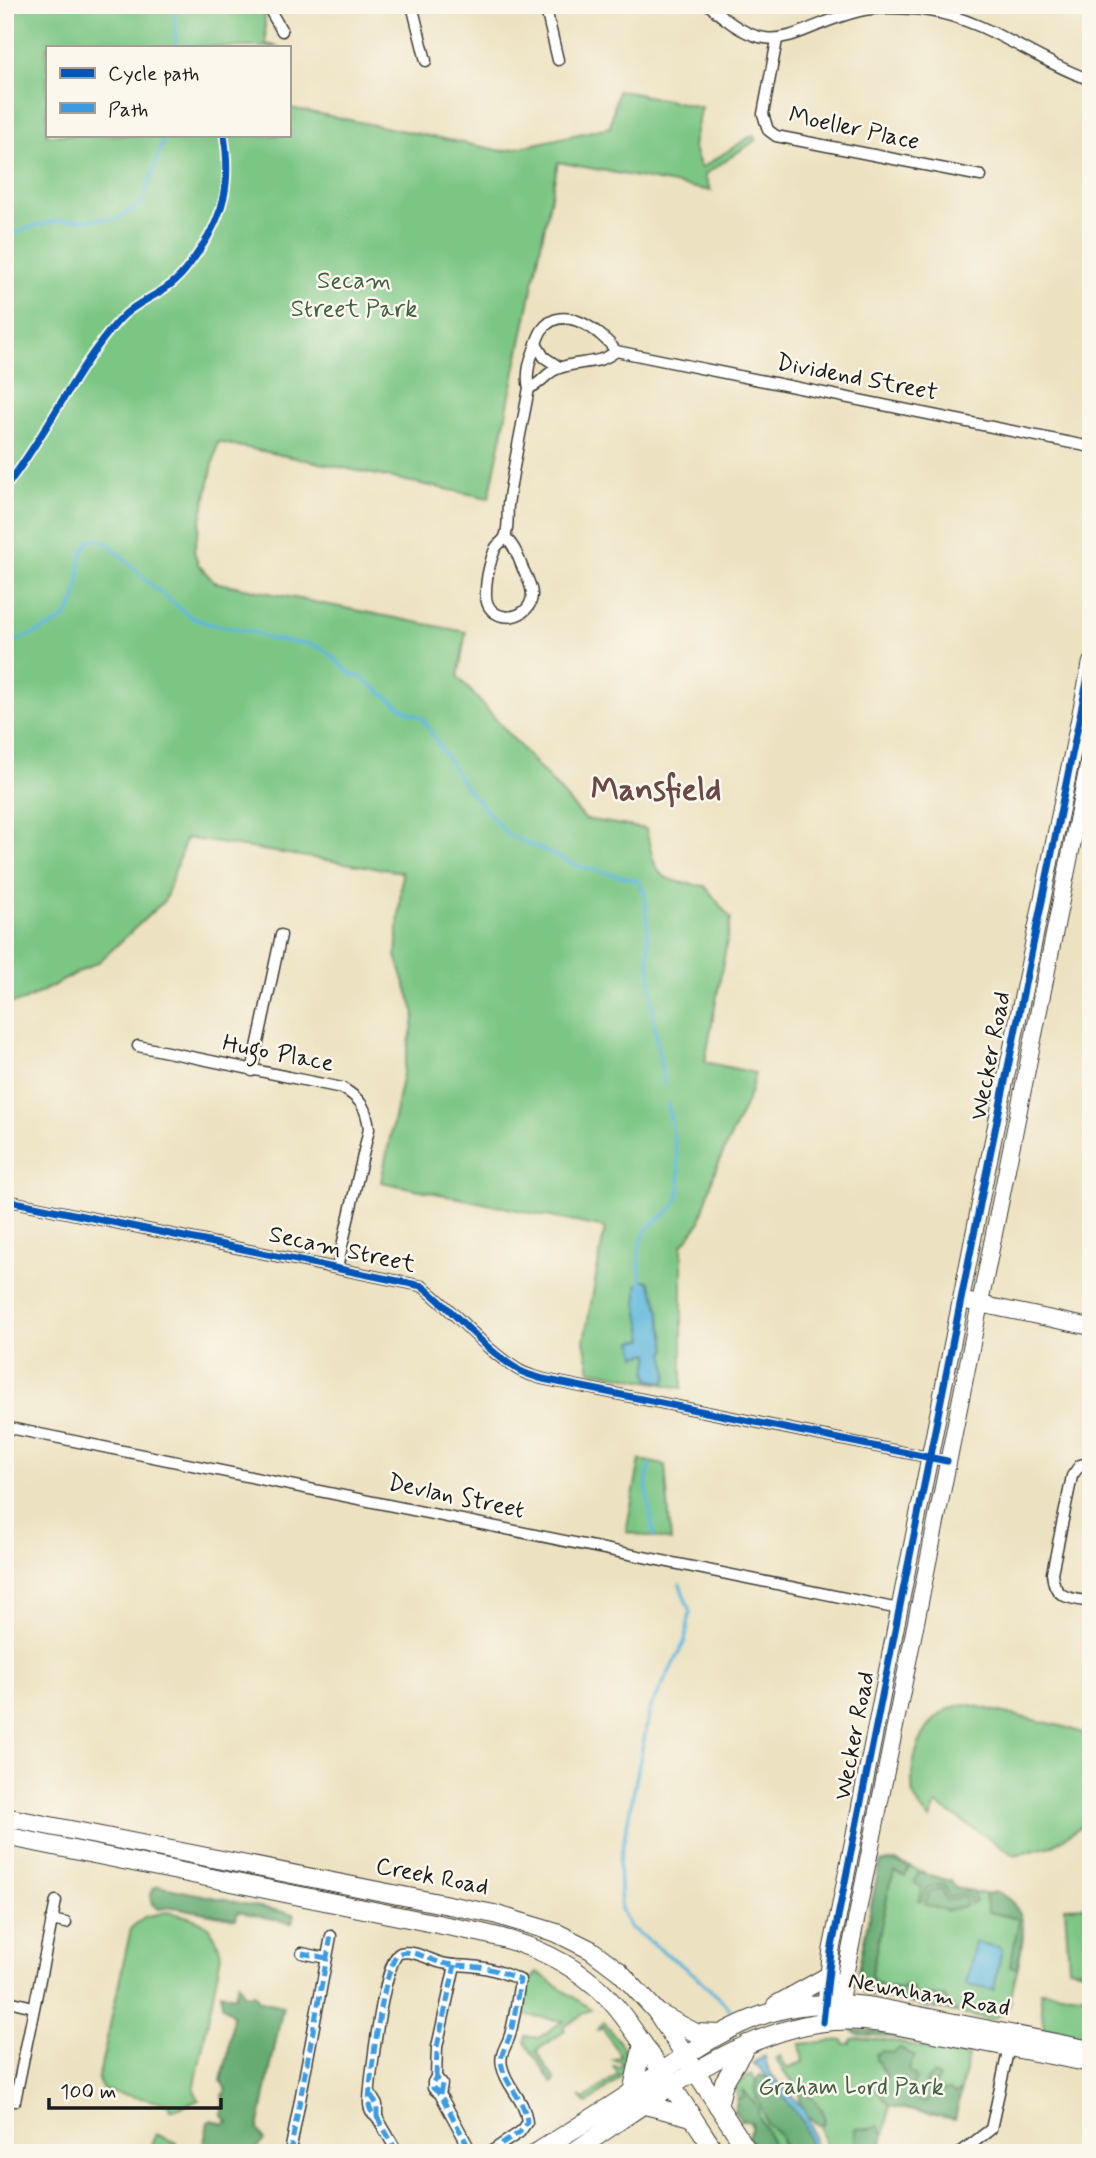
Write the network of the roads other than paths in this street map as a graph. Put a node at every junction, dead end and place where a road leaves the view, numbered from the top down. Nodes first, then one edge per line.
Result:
1 (271, 5) edge
2 (412, 5) edge
3 (545, 5) edge
4 (709, 5) edge
5 (282, 30) dead end
6 (777, 40) junction
7 (558, 60) dead end
8 (426, 61) dead end
9 (1091, 80) edge
10 (981, 176) dead end
11 (536, 344) junction
12 (616, 351) junction
13 (559, 367) junction
14 (529, 388) junction
15 (1091, 447) edge
16 (505, 537) junction
17 (1091, 662) edge
18 (1091, 751) edge
19 (1045, 888) junction
20 (1062, 891) junction
21 (281, 935) dead end
22 (1022, 1000) junction
23 (1039, 1004) junction
24 (138, 1046) dead end
25 (252, 1071) junction
26 (5, 1200) edge
27 (337, 1268) junction
28 (961, 1301) junction
29 (979, 1304) junction
30 (1091, 1327) edge
31 (5, 1427) edge
32 (929, 1457) junction
33 (947, 1461) junction
34 (1091, 1461) edge
35 (1091, 1602) edge
36 (899, 1609) junction
37 (5, 1816) edge
38 (5, 1836) edge
39 (56, 1901) dead end
40 (51, 1920) junction
41 (66, 1923) dead end
42 (331, 1936) dead end
43 (302, 1953) dead end
44 (326, 1958) junction
45 (456, 1965) junction
46 (828, 1976) junction
47 (5, 2000) edge
48 (33, 2007) junction
49 (656, 2011) junction
50 (768, 2012) junction
51 (831, 2013) junction
52 (720, 2034) junction
53 (643, 2044) junction
54 (747, 2044) junction
55 (1009, 2047) junction
56 (1091, 2050) edge
57 (685, 2056) junction
58 (1091, 2063) edge
59 (663, 2071) junction
60 (696, 2072) junction
61 (673, 2087) junction
62 (632, 2092) junction
63 (15, 2101) dead end
64 (645, 2105) junction
65 (718, 2106) junction
66 (692, 2117) junction
67 (290, 2153) edge
68 (398, 2153) edge
69 (472, 2153) edge
70 (489, 2153) edge
71 (536, 2153) edge
72 (572, 2153) edge
73 (716, 2153) edge
74 (749, 2153) edge
75 (960, 2153) edge

1 - 5 street
2 - 8 street
3 - 7 street
4 - 6 street
6 - 9 street
6 - 10 street, Moeller Place
11 - 12 street, Dividend Street
11 - 13 street
11 - 14 street, Dividend Street
12 - 13 street
12 - 15 street, Dividend Street
13 - 14 street
14 - 16 street, Dividend Street
16 - 16 street, Dividend Street
17 - 19 street, Wecker Road
18 - 20 street, Wecker Road
19 - 20 street
19 - 22 street, Wecker Road
20 - 23 street, Wecker Road
21 - 25 street
22 - 23 street
22 - 28 street, Wecker Road
23 - 29 street, Wecker Road
24 - 25 street, Hugo Place
25 - 27 street, Hugo Place
26 - 27 street, Secam Street
27 - 32 street, Secam Street
28 - 29 street
28 - 32 street, Wecker Road
29 - 30 street
29 - 33 street, Wecker Road
31 - 36 street, Devlan Street
32 - 33 street
32 - 36 street, Wecker Road
33 - 51 street, Wecker Road
34 - 35 street
36 - 46 street, Wecker Road
37 - 49 main road, Creek Road
38 - 53 main road, Creek Road
39 - 40 street
40 - 41 street
40 - 48 street
42 - 44 street
43 - 44 street
44 - 67 street
45 - 68 street
45 - 69 street
45 - 70 street
46 - 50 main road
46 - 51 street, Wecker Road
47 - 48 street
48 - 63 street
49 - 52 main road
49 - 57 main road, Creek Road
50 - 51 main road, Newnham Road
50 - 52 main road, Newnham Road
51 - 54 main road, Newnham Road
51 - 55 main road, Newnham Road
51 - 56 main road, Newnham Road
52 - 57 main road, Newnham Road
53 - 59 main road, Creek Road
53 - 62 main road
54 - 60 main road, Newnham Road
54 - 65 main road
55 - 58 main road, Newnham Road
55 - 75 street
57 - 59 main road, Newnham Road
57 - 60 main road, Creek Road
59 - 61 main road, Creek Road
59 - 62 main road, Newnham Road
60 - 61 main road, Newnham Road
60 - 65 main road, Creek Road
61 - 64 main road, Newnham Road
61 - 66 main road, Creek Road
62 - 71 main road, Newnham Road
64 - 66 main road
64 - 72 main road, Newnham Road
65 - 74 main road, Creek Road
66 - 73 main road, Creek Road

